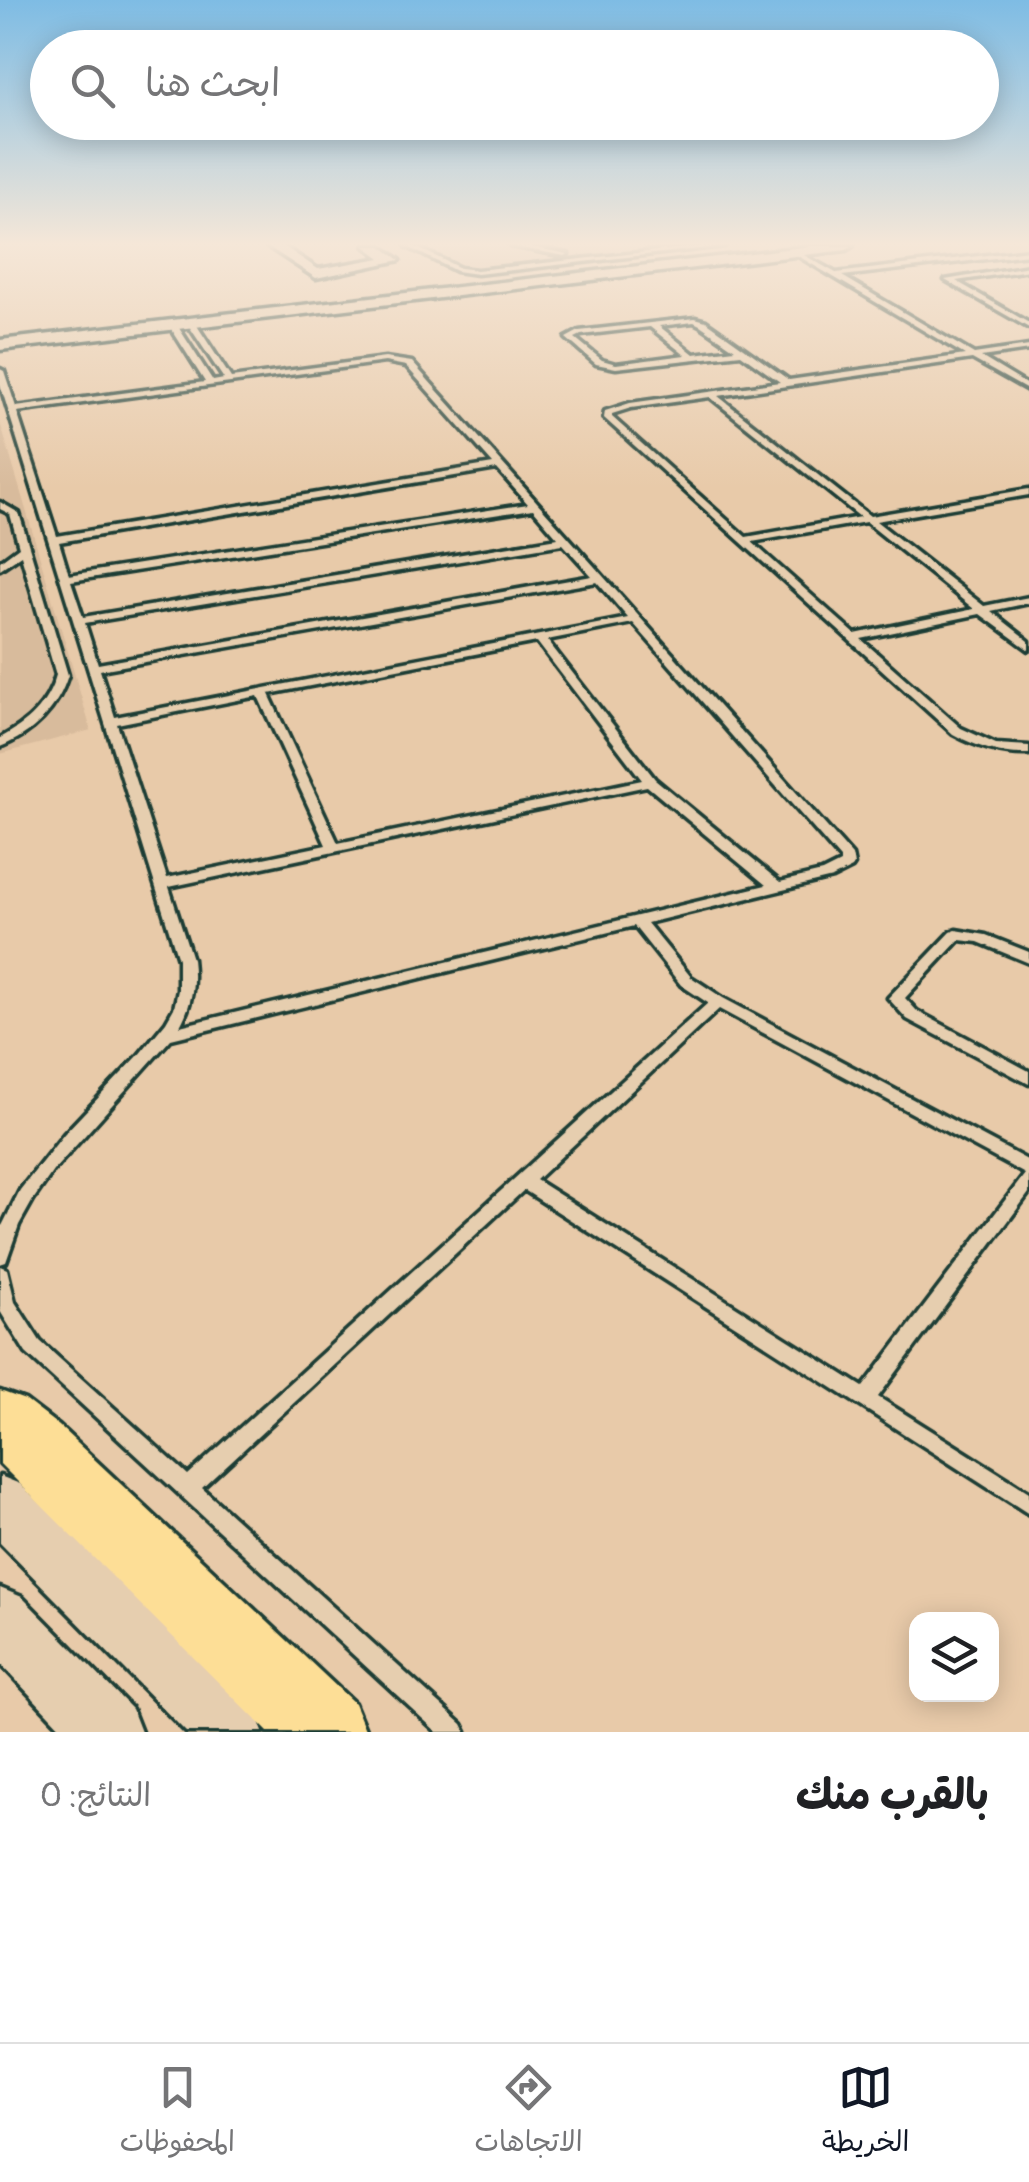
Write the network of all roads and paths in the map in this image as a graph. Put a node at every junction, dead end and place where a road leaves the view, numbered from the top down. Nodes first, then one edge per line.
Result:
1 (157, 327) edge
2 (174, 327) edge
3 (194, 327) edge
4 (628, 327) edge
5 (655, 327) edge
6 (708, 327) edge
7 (923, 327) edge
8 (0, 345) edge
9 (1029, 348) edge
10 (742, 351) junction
11 (973, 356) junction
12 (692, 357) junction
13 (0, 372) edge
14 (229, 381) junction
15 (786, 383) junction
16 (210, 384) junction
17 (1029, 389) edge
18 (711, 394) junction
19 (12, 410) junction
20 (500, 466) junction
21 (1029, 492) edge
22 (0, 505) edge
23 (536, 506) junction
24 (869, 520) junction
25 (52, 540) junction
26 (567, 540) junction
27 (744, 540) junction
28 (24, 548) junction
29 (0, 566) edge
30 (600, 578) junction
31 (64, 579) junction
32 (1029, 600) edge
33 (982, 610) junction
34 (638, 619) junction
35 (78, 622) junction
36 (540, 638) junction
37 (851, 638) junction
38 (1029, 647) edge
39 (92, 668) junction
40 (262, 692) junction
41 (109, 722) junction
42 (0, 743) edge
43 (1029, 750) edge
44 (650, 782) junction
45 (334, 848) junction
46 (162, 884) junction
47 (778, 888) junction
48 (639, 922) junction
49 (1029, 958) edge
50 (718, 1002) junction
51 (166, 1035) junction
52 (1029, 1078) edge
53 (1029, 1169) edge
54 (524, 1180) junction
55 (1029, 1180) edge
56 (0, 1256) edge
57 (0, 1274) edge
58 (865, 1399) junction
59 (0, 1422) edge
60 (188, 1489) junction
61 (0, 1502) edge
62 (1029, 1504) edge
63 (0, 1618) edge
64 (109, 1732) edge
65 (231, 1732) edge
66 (325, 1732) edge
67 (454, 1732) edge

1 - 8 street
2 - 16 lane
3 - 14 lane
4 - 12 lane
5 - 12 lane
6 - 10 lane
7 - 11 lane
9 - 11 lane
10 - 12 lane
10 - 15 lane
11 - 15 lane
11 - 17 lane
13 - 19 lane
14 - 16 lane
14 - 20 lane
15 - 18 lane
16 - 19 lane
18 - 24 lane
18 - 27 lane
19 - 25 lane
20 - 23 lane
20 - 25 lane
21 - 24 lane
22 - 28 lane
23 - 26 lane
23 - 31 lane
24 - 27 lane
24 - 33 lane
25 - 31 lane
26 - 30 lane
26 - 35 lane
27 - 37 lane
28 - 29 lane
28 - 42 lane
30 - 34 lane
30 - 39 lane
31 - 35 lane
32 - 33 lane
33 - 37 lane
33 - 38 lane
34 - 36 lane
34 - 47 lane
35 - 39 lane
36 - 40 lane
36 - 44 lane
37 - 43 lane
39 - 41 lane
40 - 41 lane
40 - 45 lane
41 - 46 lane
44 - 45 lane
44 - 47 lane
45 - 46 lane
46 - 51 lane
47 - 48 lane
48 - 50 lane
48 - 51 lane
49 - 52 lane
50 - 53 lane
50 - 54 lane
51 - 56 lane
54 - 58 lane
54 - 60 lane
55 - 58 lane
57 - 60 lane
58 - 62 lane
59 - 66 highway
60 - 67 lane
61 - 65 main road
63 - 64 main road

